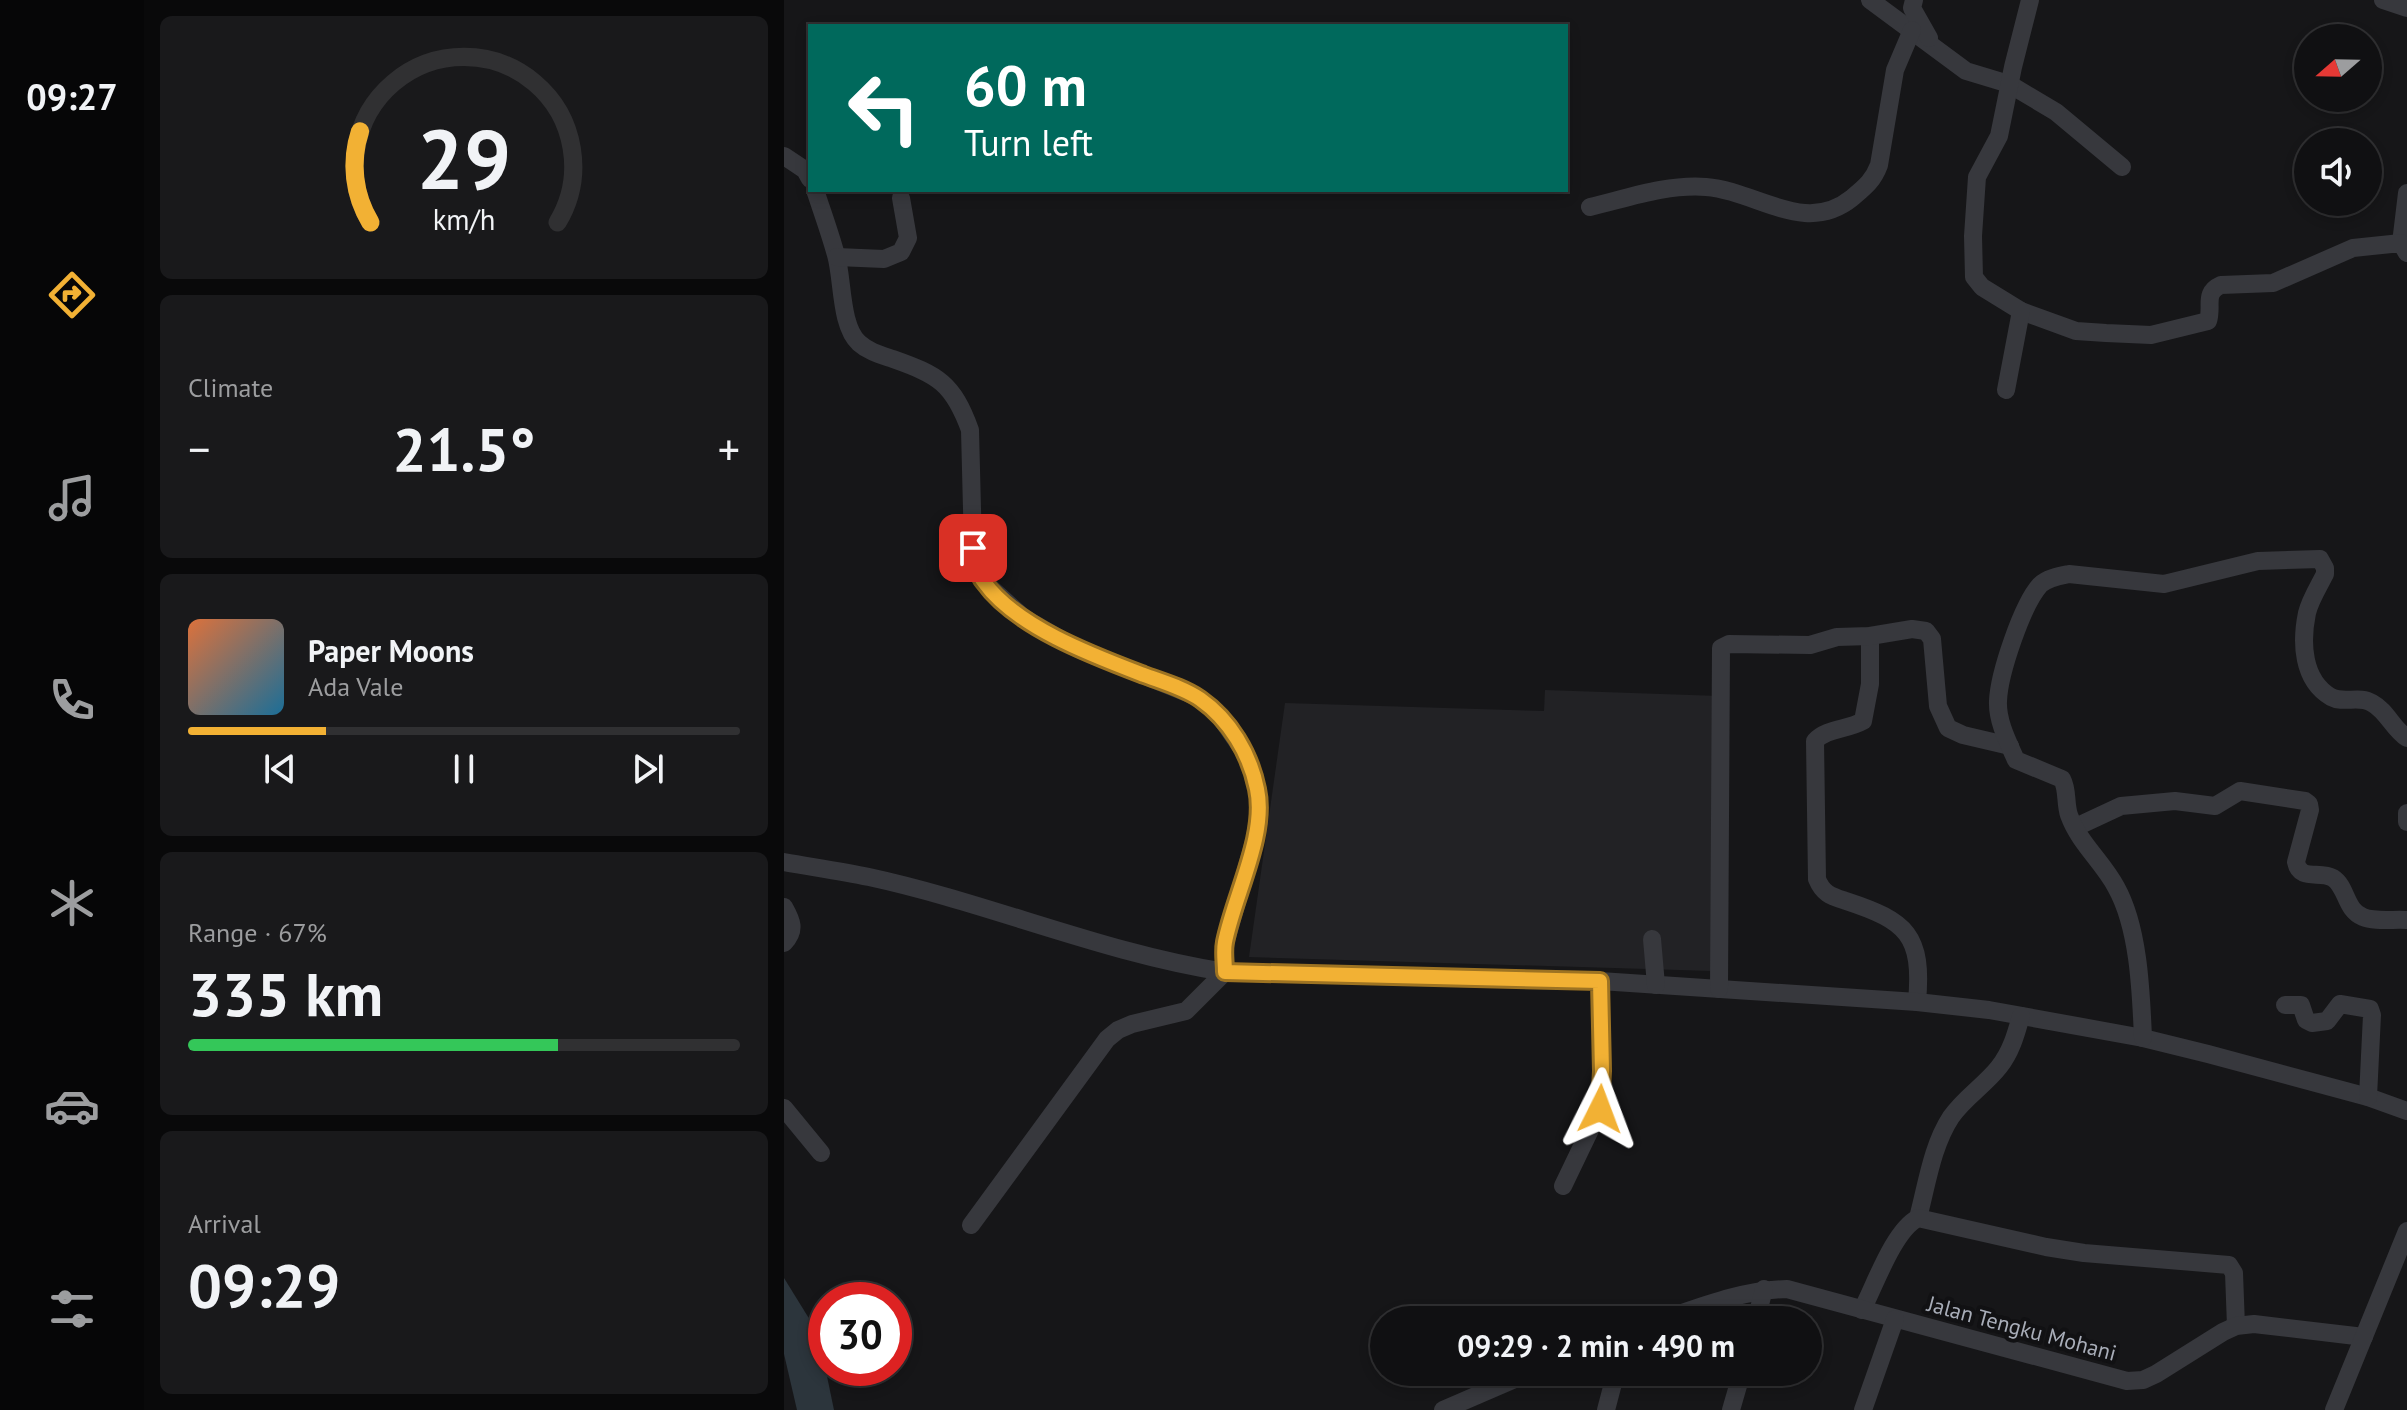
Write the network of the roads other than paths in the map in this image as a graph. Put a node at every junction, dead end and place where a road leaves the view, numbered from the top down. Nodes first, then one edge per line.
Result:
1 (1870, 0) edge
2 (1914, 0) edge
3 (2030, 0) edge
4 (2383, 0) edge
5 (2407, 8) edge
6 (1912, 30) junction
7 (1935, 47) junction
8 (2009, 84) junction
9 (784, 156) edge
10 (2122, 167) dead end
11 (808, 175) edge
12 (816, 192) edge
13 (2407, 193) edge
14 (901, 198) dead end
15 (1590, 207) dead end
16 (2404, 248) edge
17 (837, 257) junction
18 (2021, 311) junction
19 (2006, 390) dead end
20 (1870, 636) junction
21 (2407, 738) edge
22 (2010, 746) junction
23 (2407, 813) edge
24 (2407, 822) edge
25 (2076, 827) junction
26 (784, 862) edge
27 (784, 907) edge
28 (2407, 920) edge
29 (1652, 939) dead end
30 (784, 943) edge
31 (1225, 972) junction
32 (1600, 981) junction
33 (1656, 985) junction
34 (1719, 989) junction
35 (1917, 1002) junction
36 (2285, 1005) dead end
37 (2021, 1016) junction
38 (2143, 1038) junction
39 (2368, 1097) junction
40 (784, 1108) edge
41 (2407, 1111) edge
42 (821, 1153) dead end
43 (1563, 1186) dead end
44 (1918, 1218) junction
45 (971, 1225) dead end
46 (2407, 1231) edge
47 (1764, 1289) junction
48 (1704, 1306) edge
49 (1760, 1306) edge
50 (1862, 1310) junction
51 (1895, 1319) junction
52 (2236, 1326) junction
53 (2364, 1337) junction
54 (1499, 1386) edge
55 (1612, 1386) edge
56 (1738, 1386) edge
57 (1443, 1410) edge
58 (1606, 1410) edge
59 (1731, 1410) edge
60 (1863, 1410) edge
61 (2334, 1410) edge

1 - 6 street
2 - 7 street
3 - 8 street
4 - 5 street
6 - 7 street
6 - 15 street
7 - 8 street
8 - 10 street
8 - 18 street
9 - 11 street
12 - 17 street
13 - 16 street
14 - 17 street
16 - 18 street
17 - 31 street
18 - 19 street
20 - 22 street
20 - 34 street
20 - 35 street
21 - 22 street
22 - 25 street
23 - 24 street
25 - 28 street
25 - 38 street
26 - 31 street
27 - 30 street
29 - 33 street
31 - 32 street
31 - 45 street
32 - 33 street
32 - 43 street
33 - 34 street
34 - 35 street
35 - 37 street
36 - 39 street
37 - 38 street
37 - 44 street
38 - 39 street
39 - 41 street
40 - 42 street
44 - 50 street
44 - 52 street
46 - 53 street
47 - 48 street, Jalan Tengku Mohani
47 - 49 street
47 - 50 street, Jalan Tengku Mohani
50 - 51 street, Jalan Tengku Mohani
51 - 52 street, Jalan Tengku Mohani
51 - 60 street
52 - 53 street
53 - 61 street
54 - 57 street
55 - 58 street
56 - 59 street

